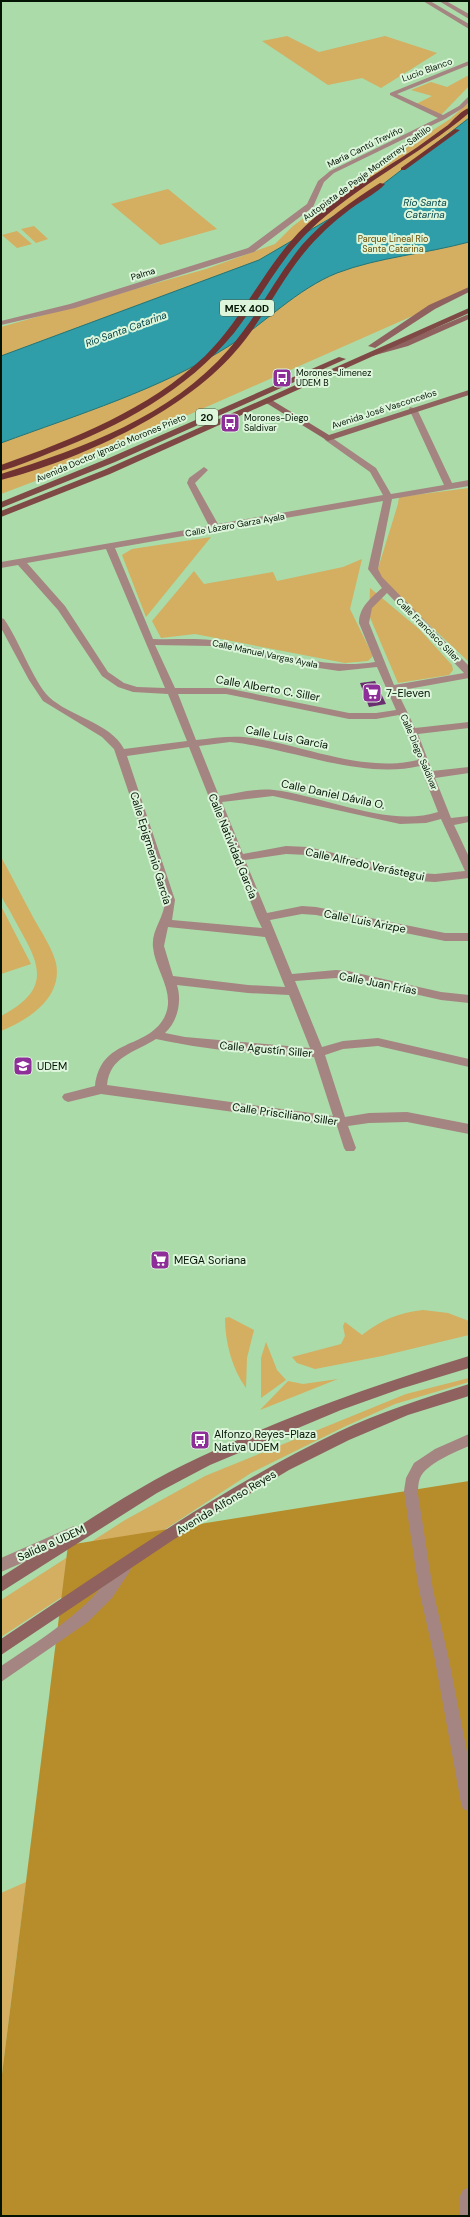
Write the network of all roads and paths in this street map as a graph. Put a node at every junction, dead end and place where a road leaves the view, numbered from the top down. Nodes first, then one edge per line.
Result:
1 (426, 1) edge
2 (442, 1) edge
3 (469, 17) edge
4 (469, 28) edge
5 (469, 64) edge
6 (469, 98) edge
7 (469, 110) edge
8 (443, 118) junction
9 (469, 121) edge
10 (283, 226) joint
11 (469, 289) edge
12 (469, 302) edge
13 (469, 310) edge
14 (469, 316) edge
15 (1, 323) edge
16 (416, 330) junction
17 (372, 350) junction
18 (469, 392) edge
19 (267, 401) junction
20 (413, 409) junction
21 (328, 438) junction
22 (1, 468) edge
23 (204, 470) dead end
24 (1, 477) edge
25 (469, 483) edge
26 (449, 486) junction
27 (388, 496) junction
28 (1, 505) edge
29 (1, 514) edge
30 (215, 528) junction
31 (110, 547) junction
32 (22, 562) junction
33 (1, 565) edge
34 (386, 589) junction
35 (1, 621) edge
36 (149, 642) junction
37 (380, 664) junction
38 (469, 672) edge
39 (469, 675) edge
40 (390, 689) junction
41 (172, 692) junction
42 (401, 712) junction
43 (469, 724) edge
44 (412, 732) junction
45 (192, 744) junction
46 (121, 753) junction
47 (423, 762) junction
48 (469, 770) edge
49 (430, 775) junction
50 (216, 800) junction
51 (446, 818) junction
52 (469, 819) edge
53 (238, 858) junction
54 (469, 869) edge
55 (469, 874) edge
56 (262, 918) junction
57 (166, 923) junction
58 (269, 933) junction
59 (469, 937) edge
60 (287, 978) junction
61 (170, 980) junction
62 (292, 991) junction
63 (469, 1000) edge
64 (156, 1035) junction
65 (318, 1053) junction
66 (469, 1063) edge
67 (101, 1089) junction
68 (68, 1097) dead end
69 (341, 1122) junction
70 (469, 1128) edge
71 (350, 1148) dead end
72 (469, 1362) edge
73 (469, 1390) edge
74 (469, 1440) edge
75 (101, 1521) junction
76 (1, 1565) edge
77 (125, 1566) junction
78 (1, 1585) edge
79 (1, 1648) edge
80 (1, 1675) edge
81 (469, 1803) edge
82 (469, 2196) edge
83 (468, 2216) edge

1 - 4 street
2 - 3 street
5 - 8 street, Lucio Blanco
6 - 8 street, María Cantú Treviño
7 - 22 highway, Autopista de Peaje Monterrey-Saltillo / MEX 40D
8 - 10 street, María Cantú Treviño
9 - 24 highway, Autopista de Peaje Monterrey-Saltillo / MEX 40D
10 - 15 street, Palma
11 - 17 main road, 20
12 - 16 main road, Avenida Doctor Ignacio Morones Prieto / 20
13 - 16 main road, Avenida Doctor Ignacio Morones Prieto / 20
14 - 17 main road, Avenida Doctor Ignacio Morones Prieto / 20
16 - 17 main road, Avenida Doctor Ignacio Morones Prieto / 20
17 - 19 main road, Avenida Doctor Ignacio Morones Prieto / 20
17 - 28 main road, Avenida Doctor Ignacio Morones Prieto / 20
18 - 20 main road, Avenida José Vasconcelos
19 - 21 main road, Avenida José Vasconcelos
19 - 29 main road, Avenida Doctor Ignacio Morones Prieto / 20
20 - 21 main road, Avenida José Vasconcelos
20 - 26 street
21 - 27 street
23 - 30 street
25 - 26 street, Calle Lázaro Garza Ayala
26 - 27 street, Calle Lázaro Garza Ayala
27 - 30 street, Calle Lázaro Garza Ayala
27 - 34 street
30 - 31 street, Calle Lázaro Garza Ayala
31 - 32 street, Calle Lázaro Garza Ayala
31 - 36 street, Calle Natividad García
32 - 33 street, Calle Lázaro Garza Ayala
32 - 41 street, Calle Alberto C. Siller
34 - 37 street, Calle Diego Saldívar
34 - 38 street, Calle Francisco Siller
35 - 46 street, Calle Epigmenio García
36 - 37 street, Calle Manuel Vargas Ayala
36 - 41 street, Calle Natividad García
37 - 40 street, Calle Diego Saldívar
39 - 40 street
40 - 42 street, Calle Diego Saldívar
41 - 42 street, Calle Alberto C. Siller
41 - 45 street, Calle Natividad García
42 - 44 street, Calle Diego Saldívar
43 - 44 street
44 - 47 street, Calle Diego Saldívar
45 - 46 street, Calle Luis García
45 - 47 street, Calle Luis García
45 - 50 street, Calle Natividad García
46 - 57 street, Calle Epigmenio García
47 - 49 street, Calle Diego Saldívar
48 - 49 street
49 - 51 street, Calle Diego Saldívar
50 - 51 street, Calle Daniel Dávila O.
50 - 53 street, Calle Natividad García
51 - 52 street, Calle Daniel Dávila O.
51 - 54 street, Calle Diego Saldívar
53 - 55 street, Calle Alfredo Verástegui
53 - 56 street, Calle Natividad García
56 - 58 street, Calle Natividad García
56 - 59 street, Calle Luis Arizpe
57 - 58 street
57 - 61 street, Calle Epigmenio García
58 - 60 street, Calle Natividad García
60 - 62 street, Calle Natividad García
60 - 63 street, Calle Juan Frías
61 - 62 street
61 - 64 street, Calle Epigmenio García
62 - 65 street, Calle Natividad García
64 - 65 street, Calle Agustín Siller
64 - 67 street, Calle Epigmenio García
65 - 66 street, Calle Agustín Siller
65 - 69 street, Calle Natividad García
67 - 68 street
67 - 69 street, Calle Prisciliano Siller
69 - 70 street, Calle Prisciliano Siller
69 - 71 street, Calle Natividad García
72 - 75 main road
73 - 77 main road, Avenida Alfonso Reyes
74 - 81 street
75 - 76 street, Salida a UDEM
75 - 78 main road
77 - 79 main road, Avenida Alfonso Reyes
77 - 80 street
82 - 83 street

